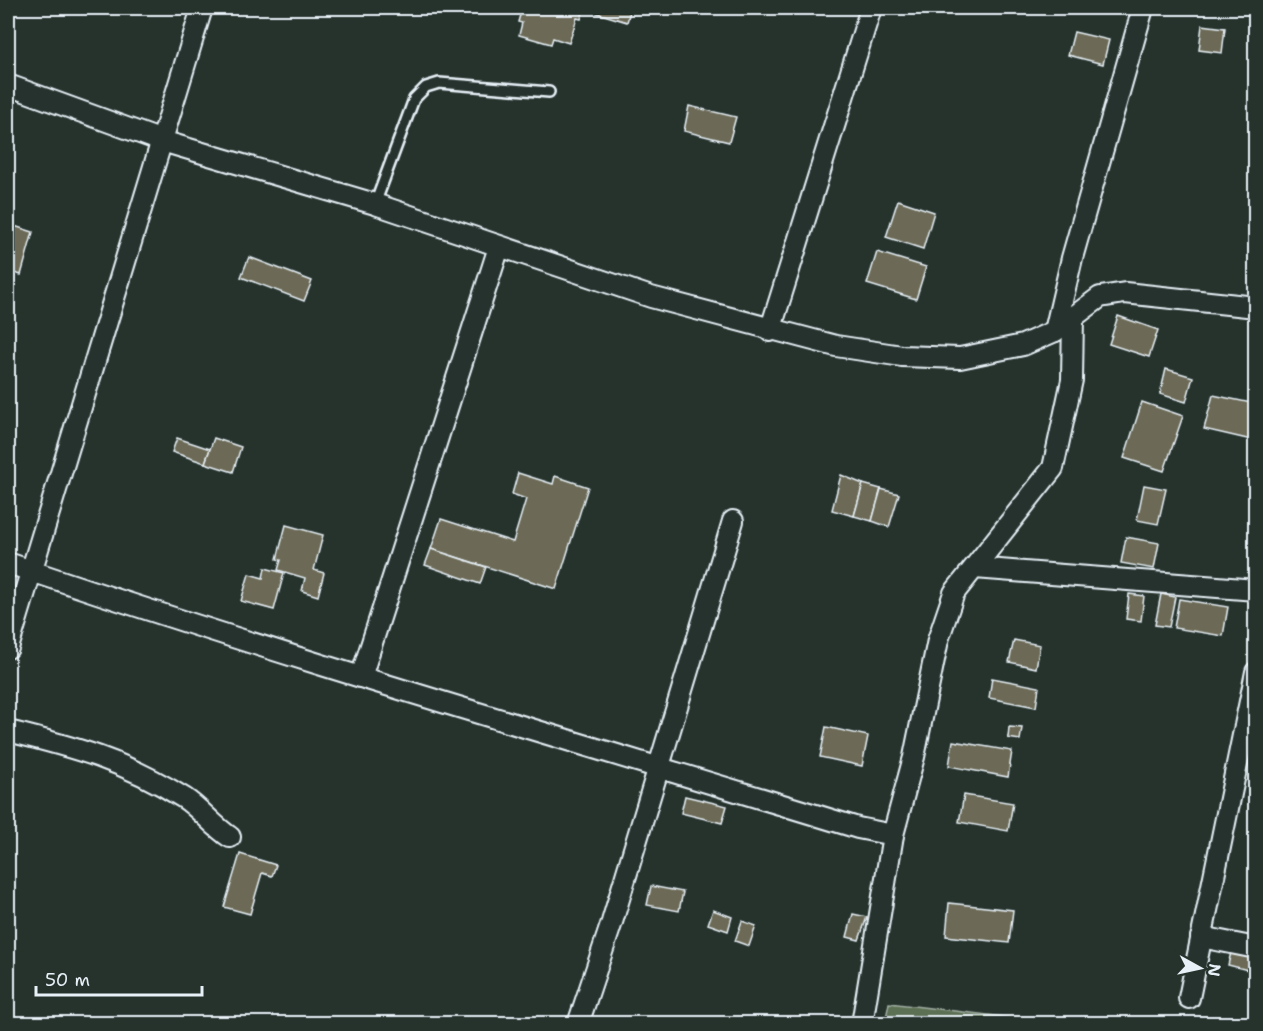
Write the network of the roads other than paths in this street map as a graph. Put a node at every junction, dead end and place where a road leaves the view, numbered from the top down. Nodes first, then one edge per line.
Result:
1 (202, 8) edge
2 (871, 8) edge
3 (1143, 8) edge
4 (8, 85) edge
5 (549, 92) dead end
6 (162, 141) junction
7 (375, 204) junction
8 (499, 247) junction
9 (1256, 307) edge
10 (1073, 316) junction
11 (770, 331) junction
12 (1055, 331) junction
13 (734, 521) dead end
14 (8, 562) edge
15 (975, 568) junction
16 (32, 571) junction
17 (1256, 590) edge
18 (8, 648) edge
19 (1256, 672) edge
20 (361, 677) junction
21 (8, 731) edge
22 (658, 767) junction
23 (893, 835) junction
24 (230, 837) dead end
25 (1201, 937) junction
26 (1256, 948) edge
27 (1189, 998) dead end
28 (578, 1023) edge
29 (862, 1023) edge

1 - 6 street
2 - 11 street
3 - 12 street
4 - 6 street
5 - 7 lane
6 - 7 street
6 - 16 street
7 - 8 street
8 - 11 street
8 - 20 street
9 - 10 street
10 - 12 street
10 - 15 street
11 - 12 street
13 - 22 street
14 - 16 street
15 - 17 street
15 - 23 street
16 - 18 street
16 - 20 street
19 - 25 street
20 - 22 street
21 - 24 street
22 - 23 street
22 - 28 street
23 - 29 street
25 - 26 street
25 - 27 street

